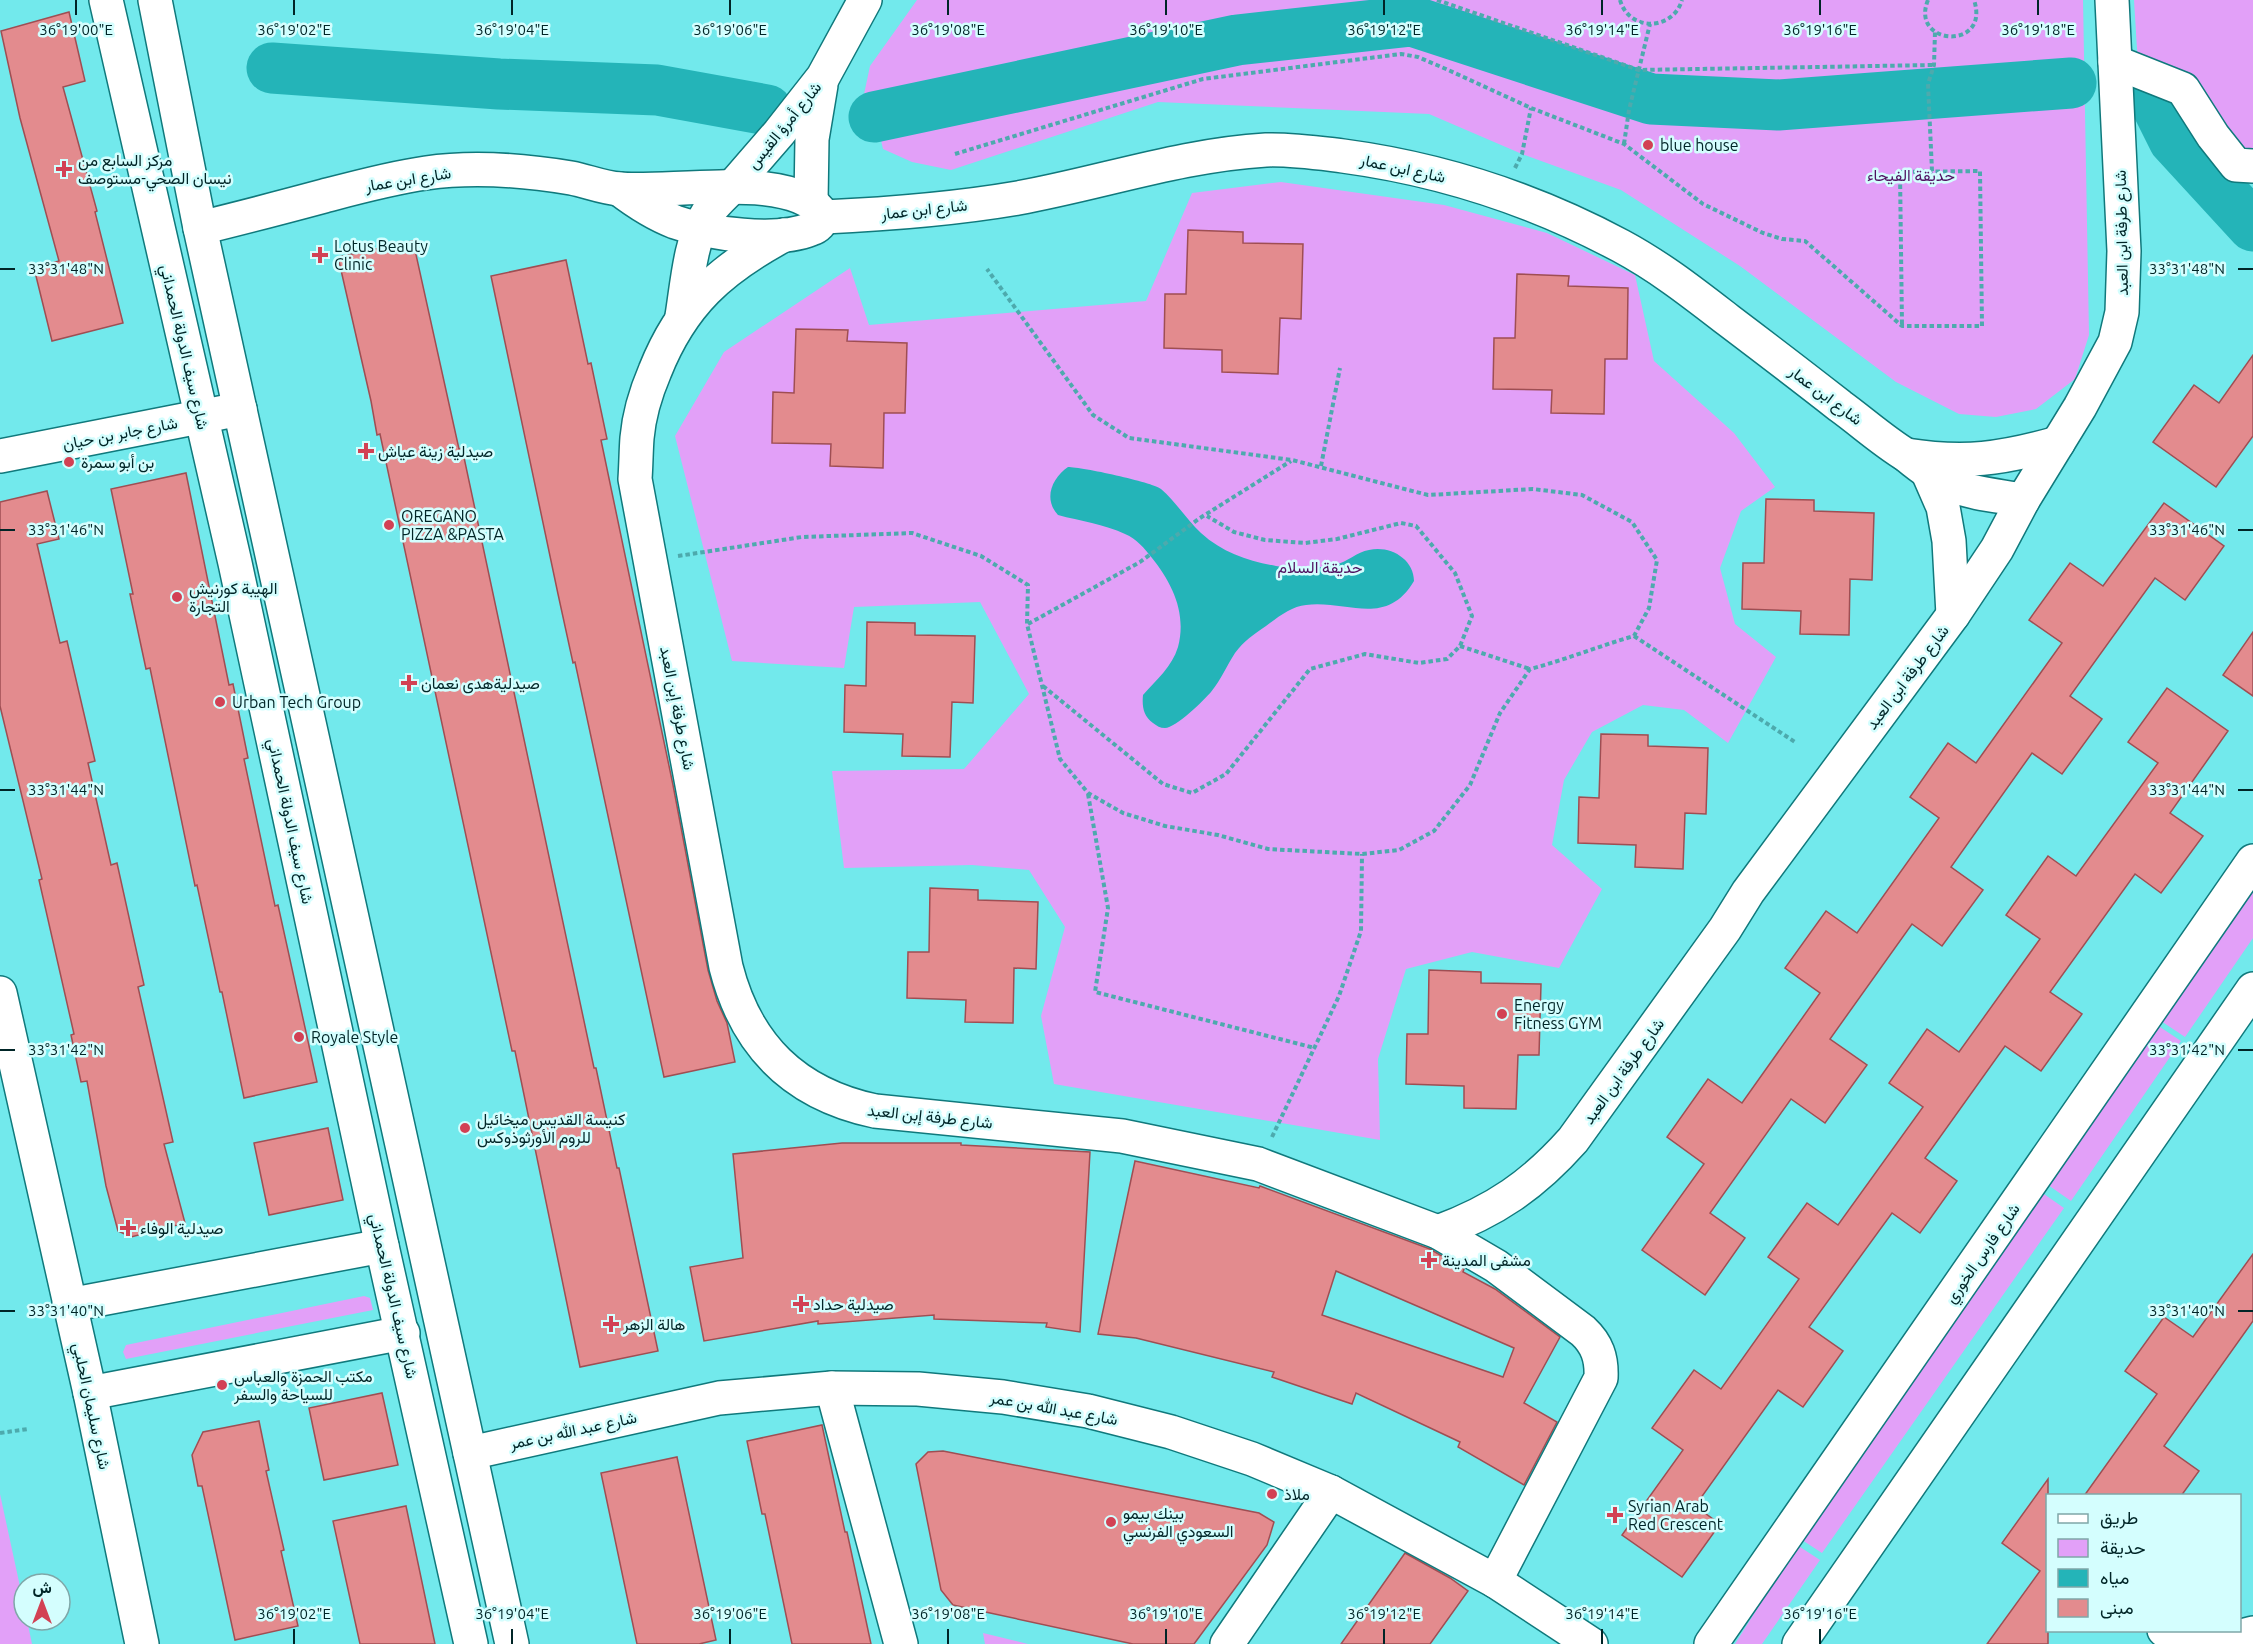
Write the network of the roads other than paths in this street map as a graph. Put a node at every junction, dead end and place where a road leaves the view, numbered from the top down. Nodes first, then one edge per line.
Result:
1 (106, 0) edge
2 (154, 0) edge
3 (865, 0) edge
4 (2112, 0) edge
5 (2115, 62) junction
6 (823, 77) junction
7 (2253, 166) edge
8 (733, 186) junction
9 (619, 189) junction
10 (818, 209) junction
11 (200, 228) junction
12 (699, 230) junction
13 (784, 235) junction
14 (682, 316) junction
15 (240, 409) junction
16 (202, 417) junction
17 (2058, 442) junction
18 (0, 456) edge
19 (1918, 465) junction
20 (2023, 500) junction
21 (1953, 615) junction
22 (2253, 861) edge
23 (2253, 990) edge
24 (2, 1012) edge
25 (1438, 1232) junction
26 (382, 1246) junction
27 (69, 1305) junction
28 (403, 1333) junction
29 (832, 1388) junction
30 (90, 1394) junction
31 (470, 1452) junction
32 (1331, 1492) junction
33 (1495, 1581) junction
34 (2174, 1632) edge
35 (2253, 1633) edge
36 (142, 1644) edge
37 (471, 1644) edge
38 (512, 1644) edge
39 (901, 1644) edge
40 (1227, 1644) edge
41 (1591, 1644) edge
42 (1711, 1644) edge
43 (1799, 1644) edge

1 - 16 street, شارع سيف الدولة الحمداني
2 - 11 street
3 - 6 street
4 - 5 street, شارع طرفة ابن العبد
5 - 7 street
5 - 17 street, شارع طرفة ابن العبد
6 - 8 street, شارع أمرؤ القيس
6 - 10 street, شارع أمرؤ القيس
8 - 9 street, شارع ابن عمار
8 - 10 street, شارع ابن عمار
8 - 12 street, شارع طرفة إبن العبد
9 - 11 street, شارع ابن عمار
9 - 12 street, شارع ابن عمار
10 - 13 street, شارع ابن عمار
10 - 19 street, شارع ابن عمار
11 - 15 street
12 - 13 street, شارع ابن عمار
12 - 14 street, شارع طرفة إبن العبد
13 - 14 street, شارع طرفة إبن العبد
14 - 25 street, شارع طرفة إبن العبد
15 - 16 street, شارع جابر بن حيان
15 - 31 street
16 - 18 street, شارع جابر بن حيان
16 - 26 street, شارع سيف الدولة الحمداني
17 - 19 street
17 - 20 street, شارع طرفة ابن العبد
19 - 20 street, شارع ابن عمار
19 - 21 street
20 - 21 street, شارع طرفة ابن العبد
21 - 25 street, شارع طرفة ابن العبد
22 - 42 street, شارع فارس الخوري
23 - 43 street
24 - 27 street, شارع سليمان الحلبي
25 - 33 street, شارع طرفة إبن العبد
26 - 27 street
26 - 28 street, شارع سيف الدولة الحمداني
27 - 30 street, شارع سليمان الحلبي
28 - 30 street
28 - 37 street, شارع سيف الدولة الحمداني
29 - 31 street, شارع عبد الله بن عمر
29 - 32 street, شارع عبد الله بن عمر
29 - 39 street
30 - 36 street, شارع سليمان الحلبي
31 - 38 street
32 - 33 street, شارع عبد الله بن عمر
32 - 40 street
33 - 41 street, شارع عبد الله بن عمر
34 - 35 street

